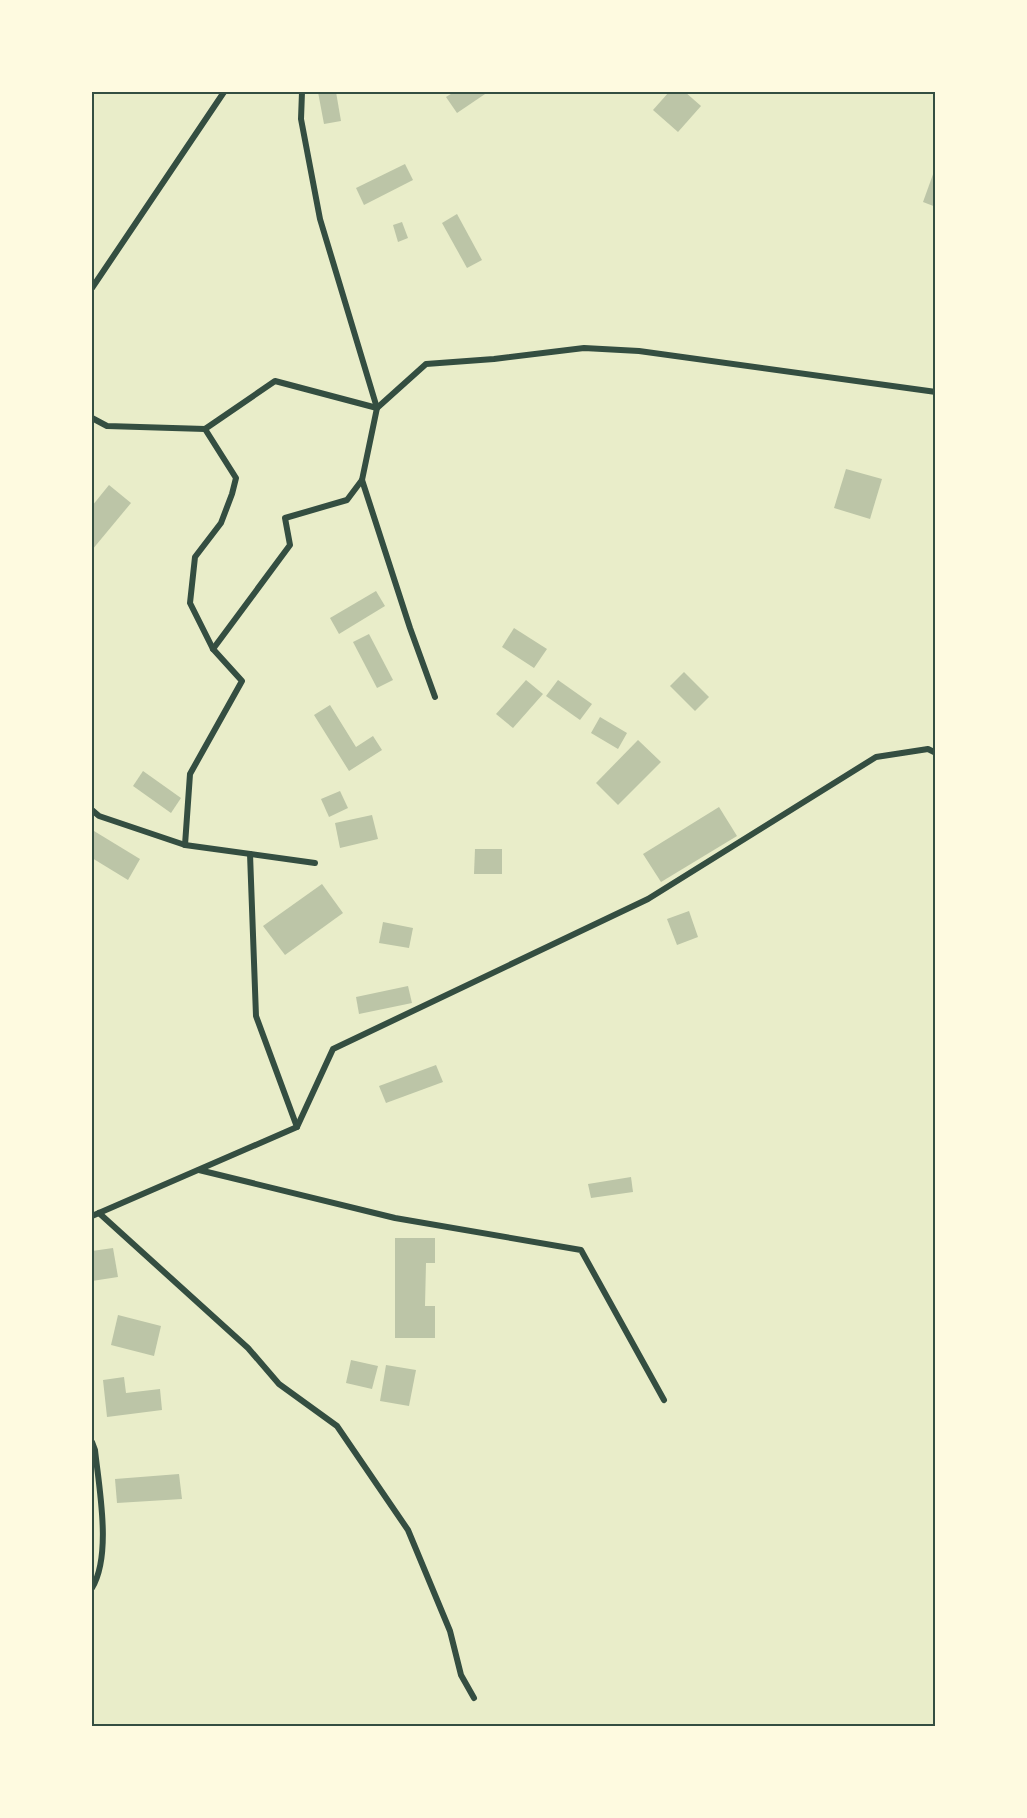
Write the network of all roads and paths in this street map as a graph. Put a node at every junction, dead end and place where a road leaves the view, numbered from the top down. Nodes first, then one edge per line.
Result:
1 (224, 92) edge
2 (302, 92) edge
3 (92, 288) edge
4 (936, 392) edge
5 (377, 408) junction
6 (92, 418) edge
7 (205, 429) junction
8 (362, 480) junction
9 (213, 649) junction
10 (435, 697) dead end
11 (936, 753) edge
12 (92, 810) edge
13 (185, 845) junction
14 (250, 854) junction
15 (315, 863) dead end
16 (297, 1127) junction
17 (199, 1170) junction
18 (99, 1213) junction
19 (92, 1216) edge
20 (664, 1400) dead end
21 (92, 1442) edge
22 (92, 1588) edge
23 (474, 1698) dead end

1 - 3 street
2 - 5 street
4 - 5 street
5 - 7 street
5 - 8 street
6 - 7 street
7 - 9 street
8 - 9 street
8 - 10 street
9 - 13 street
11 - 16 street
12 - 13 street
13 - 14 street
14 - 15 street
14 - 16 street
16 - 17 street
17 - 18 street
17 - 20 street
18 - 19 street
18 - 23 street
21 - 22 street

